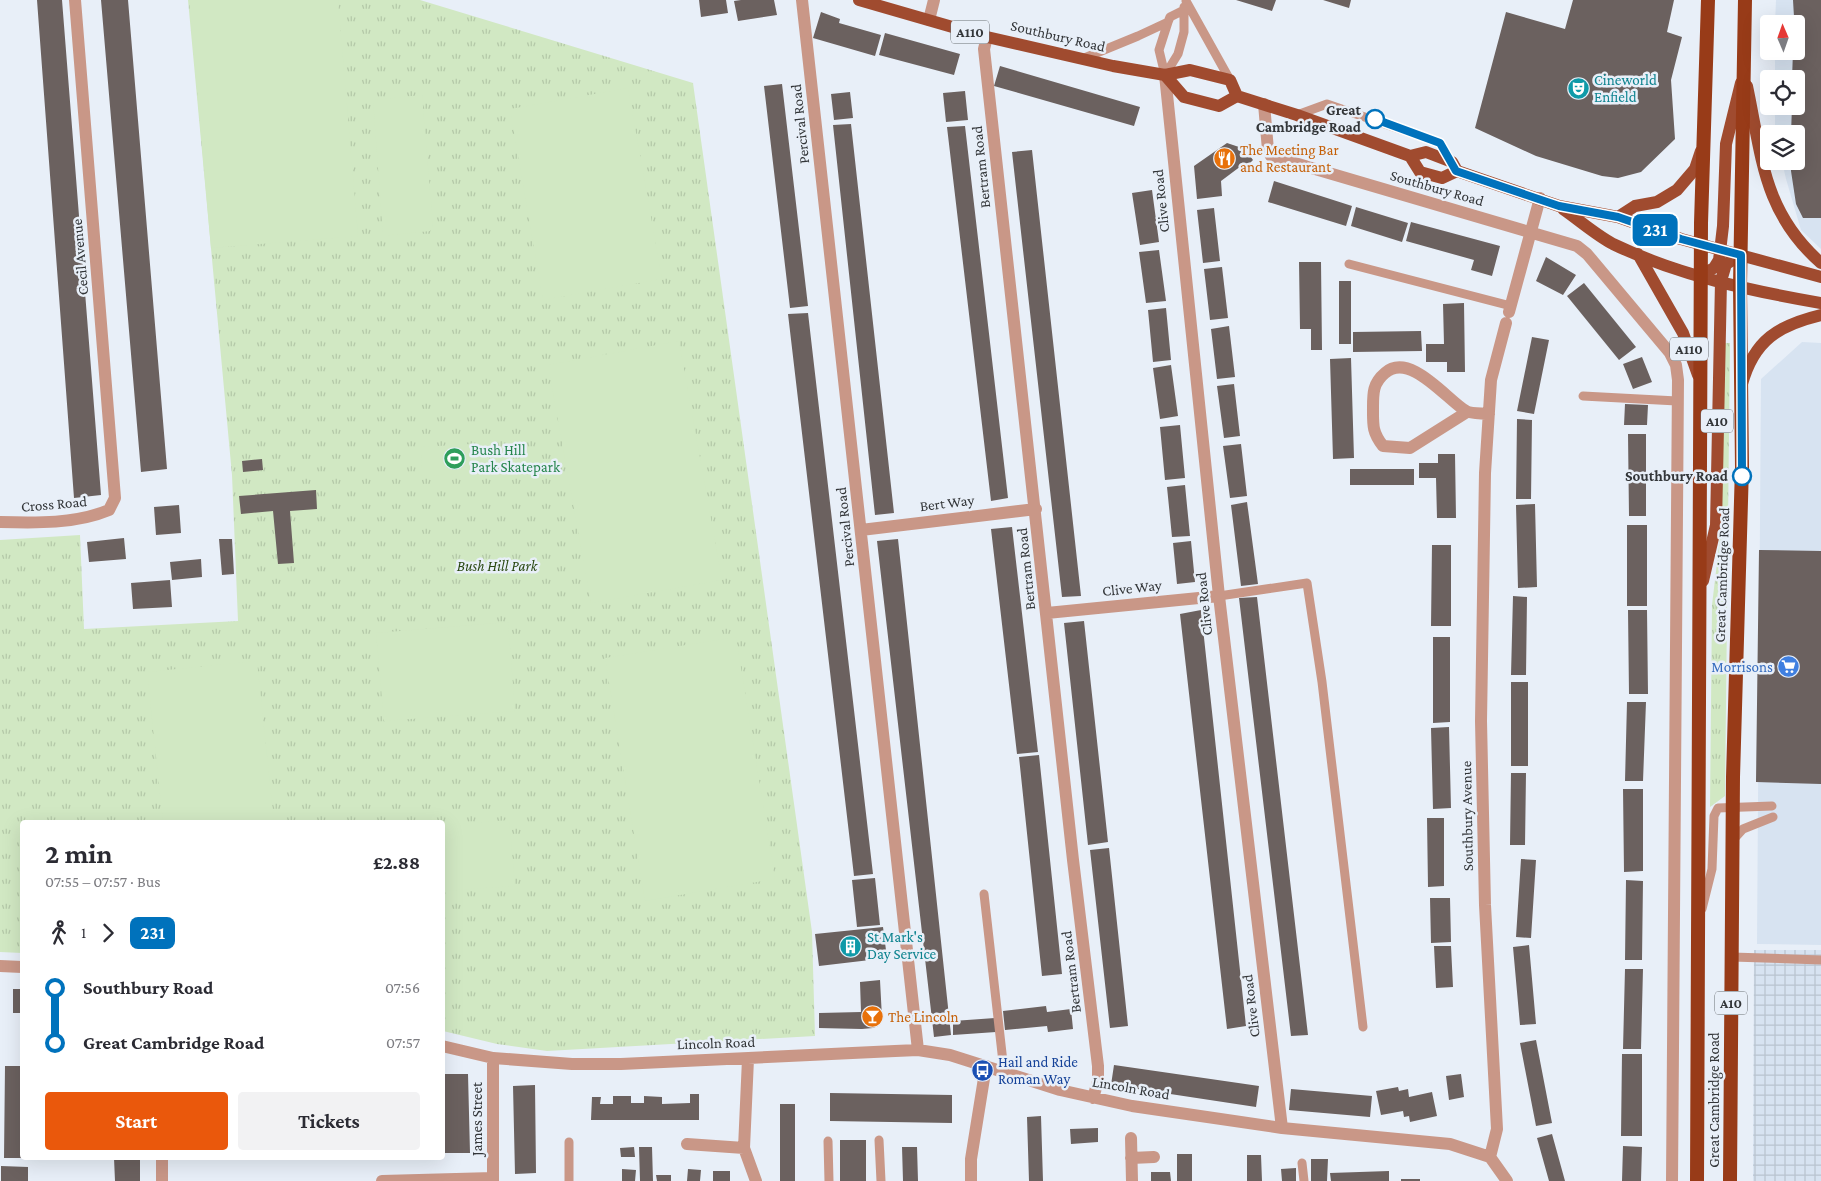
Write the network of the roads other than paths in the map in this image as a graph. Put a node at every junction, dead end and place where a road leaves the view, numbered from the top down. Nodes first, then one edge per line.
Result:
1 (74, 0) edge
2 (802, 0) edge
3 (859, 0) edge
4 (934, 0) edge
5 (1708, 0) edge
6 (1745, 0) edge
7 (1186, 1) edge
8 (1182, 11) junction
9 (929, 20) junction
10 (1168, 22) junction
11 (987, 37) junction
12 (1082, 59) junction
13 (1744, 71) junction
14 (1165, 75) junction
15 (1230, 80) junction
16 (1238, 96) junction
17 (1264, 104) junction
18 (1297, 115) junction
19 (1702, 147) junction
20 (1410, 156) junction
21 (1454, 166) junction
22 (1540, 198) junction
23 (1559, 206) junction
24 (1618, 217) junction
25 (1531, 232) junction
26 (1701, 244) junction
27 (1720, 250) junction
28 (1638, 254) junction
29 (1741, 255) junction
30 (1821, 263) edge
31 (1349, 264) dead end
32 (1700, 276) junction
33 (1821, 277) edge
34 (1721, 281) junction
35 (1740, 286) junction
36 (1821, 303) edge
37 (1509, 314) junction
38 (1821, 315) edge
39 (1741, 389) junction
40 (1700, 392) junction
41 (1583, 396) dead end
42 (1678, 400) junction
43 (1467, 412) junction
44 (1489, 414) junction
45 (1036, 509) junction
46 (109, 510) joint
47 (0, 522) edge
48 (861, 530) junction
49 (1219, 596) junction
50 (1699, 596) junction
51 (1048, 613) junction
52 (1772, 806) dead end
53 (1732, 807) junction
54 (1773, 817) dead end
55 (1732, 842) junction
56 (984, 894) dead end
57 (1698, 926) junction
58 (1732, 957) junction
59 (1821, 960) edge
60 (0, 966) edge
61 (20, 967) edge
62 (1363, 1027) dead end
63 (445, 1047) edge
64 (918, 1050) junction
65 (494, 1058) junction
66 (748, 1059) junction
67 (986, 1066) junction
68 (1004, 1072) junction
69 (1092, 1098) junction
70 (1282, 1128) junction
71 (1131, 1138) dead end
72 (828, 1140) dead end
73 (879, 1140) dead end
74 (569, 1142) dead end
75 (687, 1144) dead end
76 (744, 1148) junction
77 (1154, 1157) dead end
78 (1131, 1158) junction
79 (1490, 1158) junction
80 (162, 1160) edge
81 (1302, 1163) dead end
82 (493, 1179) edge
83 (162, 1181) edge
84 (382, 1181) edge
85 (569, 1181) edge
86 (756, 1181) edge
87 (829, 1181) edge
88 (881, 1181) edge
89 (972, 1181) edge
90 (1132, 1181) edge
91 (1304, 1181) edge
92 (1507, 1181) edge
93 (1672, 1181) edge
94 (1696, 1181) edge
95 (1730, 1181) edge

1 - 46 street, Cecil Avenue
2 - 48 street, Percival Road
3 - 9 main road, Southbury Road / A110
4 - 9 street
5 - 19 highway, Great Cambridge Road / A10
6 - 13 highway, Great Cambridge Road / A10
7 - 8 lane
7 - 15 lane
8 - 10 lane
8 - 14 lane
9 - 11 main road, Southbury Road / A110
10 - 12 lane
10 - 14 lane
11 - 12 main road, Southbury Road / A110
11 - 45 street, Bertram Road
12 - 14 main road, Southbury Road / A110
13 - 27 main road, A10
13 - 29 highway, Great Cambridge Road / A10
13 - 30 main road
14 - 15 main road, Southbury Road / A110
14 - 16 main road
14 - 49 street, Clive Road
15 - 16 main road
16 - 17 main road, Southbury Road
17 - 18 main road, Southbury Road
17 - 25 street, Southbury Road
18 - 20 main road, Southbury Road
18 - 21 lane, Southbury Road
19 - 24 main road
19 - 26 highway, Great Cambridge Road / A10
20 - 21 main road, Southbury Road
20 - 21 main road, Southbury Road
21 - 22 main road, Southbury Road
22 - 23 main road, Southbury Road
22 - 25 street
23 - 24 main road, Southbury Road
23 - 28 main road, Southbury Road
24 - 26 main road, Southbury Road
25 - 37 street
25 - 42 street, Southbury Road
26 - 27 main road, Southbury Road
26 - 32 highway, Great Cambridge Road / A10
27 - 29 main road, Southbury Road
27 - 32 main road, A10
28 - 32 main road, Southbury Road
28 - 40 main road, A110
29 - 33 main road, Southbury Road
29 - 34 main road, A10
29 - 35 highway, Great Cambridge Road / A10
31 - 37 lane
32 - 34 main road, Southbury Road
32 - 40 highway, Great Cambridge Road / A10
34 - 35 main road, Southbury Road
34 - 50 main road, A10
35 - 36 main road, Southbury Road
35 - 39 highway, Great Cambridge Road / A10
37 - 44 street, Southbury Avenue
38 - 39 main road
39 - 53 highway, Great Cambridge Road / A10
40 - 50 highway, Great Cambridge Road / A10
41 - 42 lane
42 - 93 street
43 - 43 street
43 - 44 street
44 - 79 street, Southbury Avenue
45 - 48 street, Bert Way
45 - 51 street, Bertram Road
46 - 47 street, Cross Road
48 - 64 street, Percival Road
49 - 51 street, Clive Way
49 - 62 lane
49 - 70 street, Clive Road
50 - 57 highway, Great Cambridge Road / A10
51 - 69 street, Bertram Road
52 - 53 lane
53 - 55 highway, Great Cambridge Road / A10
53 - 57 lane
54 - 55 lane
55 - 58 highway, Great Cambridge Road / A10
56 - 68 lane
57 - 94 highway, Great Cambridge Road / A10
58 - 59 lane
58 - 95 highway, Great Cambridge Road / A10
60 - 61 street
63 - 65 street, Lincoln Road
64 - 66 street, Lincoln Road
64 - 67 street, Lincoln Road
65 - 66 street, Lincoln Road
65 - 82 street, James Street
66 - 76 street
67 - 68 street, Lincoln Road
67 - 89 street
68 - 69 street, Lincoln Road
69 - 70 street, Lincoln Road
70 - 79 street, Lincoln Road
71 - 78 street
72 - 87 lane
73 - 88 lane
74 - 85 lane
75 - 76 street
76 - 86 street
77 - 78 street
78 - 90 street
79 - 92 street
80 - 83 street
81 - 91 lane
82 - 84 street

